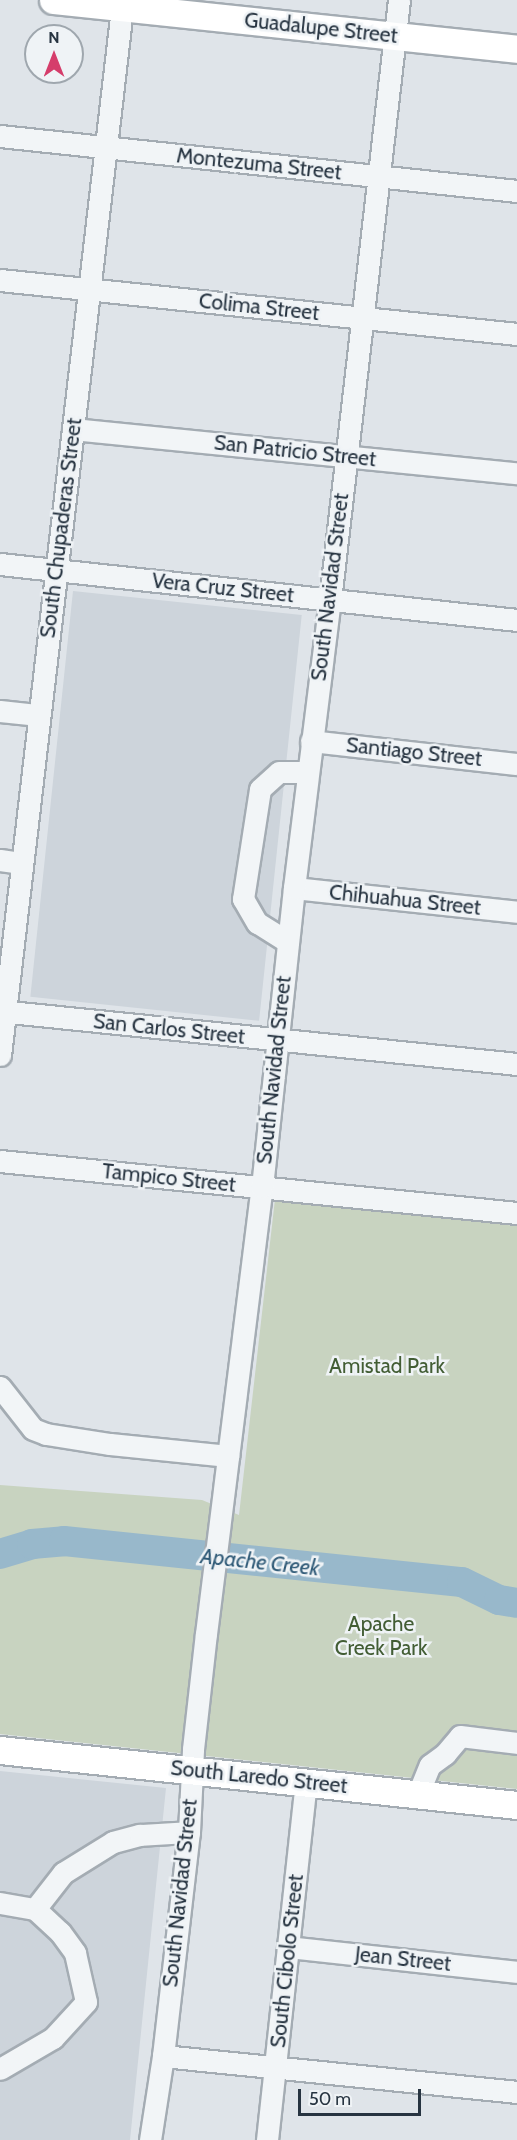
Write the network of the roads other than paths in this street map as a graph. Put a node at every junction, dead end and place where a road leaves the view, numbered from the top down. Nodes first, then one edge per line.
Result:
1 (53, 0) edge
2 (399, 0) edge
3 (122, 4) edge
4 (395, 36) junction
5 (517, 49) edge
6 (0, 136) edge
7 (106, 148) junction
8 (377, 176) junction
9 (517, 191) edge
10 (0, 280) edge
11 (89, 290) junction
12 (362, 317) junction
13 (517, 334) edge
14 (73, 429) junction
15 (346, 457) junction
16 (517, 473) edge
17 (0, 564) edge
18 (55, 570) junction
19 (330, 600) junction
20 (517, 620) edge
21 (0, 711) edge
22 (39, 715) junction
23 (311, 741) junction
24 (517, 764) edge
25 (308, 772) junction
26 (0, 860) edge
27 (22, 862) junction
28 (294, 888) junction
29 (517, 912) edge
30 (288, 942) junction
31 (2, 1011) edge
32 (277, 1041) junction
33 (0, 1055) edge
34 (517, 1064) edge
35 (0, 1161) edge
36 (262, 1187) junction
37 (517, 1213) edge
38 (0, 1387) edge
39 (228, 1456) junction
40 (517, 1743) edge
41 (0, 1750) edge
42 (192, 1770) junction
43 (306, 1782) junction
44 (418, 1794) junction
45 (517, 1805) edge
46 (189, 1832) junction
47 (0, 1903) edge
48 (35, 1909) junction
49 (288, 1947) junction
50 (517, 1972) edge
51 (163, 2056) junction
52 (275, 2067) junction
53 (0, 2069) edge
54 (517, 2092) edge
55 (150, 2140) edge
56 (267, 2140) edge

1 - 3 main road, Guadalupe Street
2 - 4 street, South Navidad Street
3 - 4 main road, Guadalupe Street
3 - 7 street, South Chupaderas Street
4 - 5 main road, Guadalupe Street
4 - 8 street, South Navidad Street
6 - 7 street, Montezuma Street
7 - 8 street, Montezuma Street
7 - 11 street, South Chupaderas Street
8 - 9 street, Montezuma Street
8 - 12 street, South Navidad Street
10 - 11 street, Colima Street
11 - 12 street, Colima Street
11 - 14 street, South Chupaderas Street
12 - 13 street, Colima Street
12 - 15 street, South Navidad Street
14 - 15 street, San Patricio Street
14 - 18 street, South Chupaderas Street
15 - 16 street, San Patricio Street
15 - 19 street, South Navidad Street
17 - 18 street, Vera Cruz Street
18 - 19 street, Vera Cruz Street
18 - 22 street, South Chupaderas Street
19 - 20 street, Vera Cruz Street
19 - 23 street, South Navidad Street
21 - 22 street
22 - 27 street, South Chupaderas Street
23 - 24 street, Santiago Street
23 - 25 street, South Navidad Street
25 - 28 street, South Navidad Street
25 - 30 street
26 - 27 street
27 - 31 street, South Chupaderas Street
28 - 29 street, Chihuahua Street
28 - 30 street, South Navidad Street
30 - 32 street, South Navidad Street
31 - 32 street, San Carlos Street
31 - 33 street, South Chupaderas Street
32 - 34 street, San Carlos Street
32 - 36 street, South Navidad Street
35 - 36 street, Tampico Street
36 - 37 street, Tampico Street
36 - 39 street, South Navidad Street
38 - 39 street
39 - 42 street, South Navidad Street
40 - 44 street
41 - 42 main road, South Laredo Street
42 - 43 main road, South Laredo Street
42 - 46 street, South Navidad Street
43 - 44 main road, South Laredo Street
43 - 49 street, South Cibolo Street
44 - 45 main road, South Laredo Street
46 - 48 street
46 - 51 street, South Navidad Street
47 - 48 street
48 - 53 street
49 - 50 street, Jean Street
49 - 52 street, South Cibolo Street
51 - 52 street
51 - 55 street, South Navidad Street
52 - 54 street
52 - 56 street, South Cibolo Street

